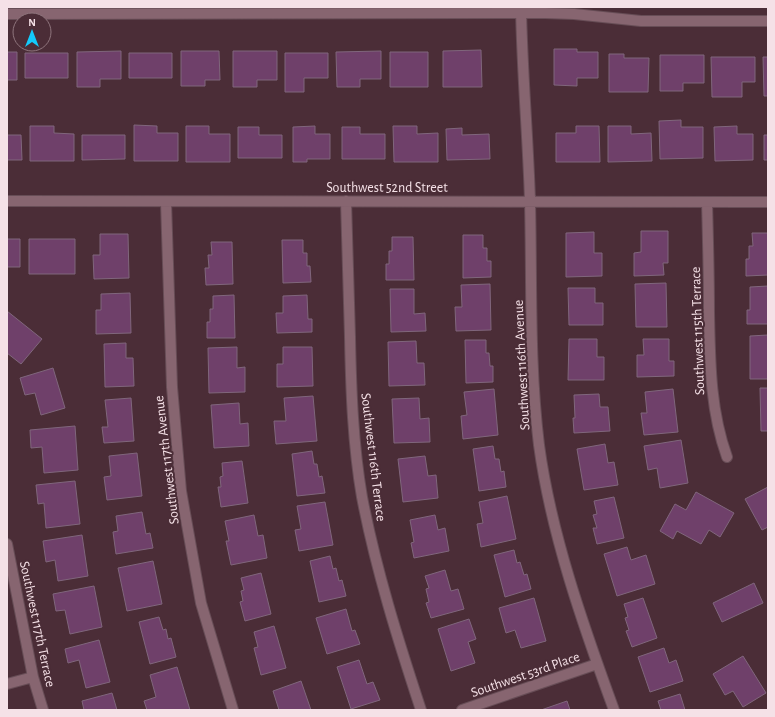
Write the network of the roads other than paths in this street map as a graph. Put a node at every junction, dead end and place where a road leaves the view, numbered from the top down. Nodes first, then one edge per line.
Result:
1 (521, 10) edge
2 (7, 14) edge
3 (768, 21) edge
4 (530, 200) junction
5 (7, 201) edge
6 (346, 201) junction
7 (166, 202) junction
8 (707, 202) junction
9 (768, 202) edge
10 (727, 456) dead end
11 (7, 544) edge
12 (597, 664) junction
13 (33, 677) junction
14 (7, 684) edge
15 (43, 710) edge
16 (233, 710) edge
17 (421, 710) edge
18 (462, 710) edge
19 (614, 710) edge

1 - 2 street
1 - 3 street
1 - 4 street, Southwest 116th Avenue
4 - 6 street, Southwest 52nd Street
4 - 8 street, Southwest 52nd Street
4 - 12 street, Southwest 116th Avenue
5 - 7 street, Southwest 52nd Street
6 - 7 street, Southwest 52nd Street
6 - 17 street, Southwest 116th Terrace
7 - 16 street, Southwest 117th Avenue
8 - 9 street, Southwest 52nd Street
8 - 10 street, Southwest 115th Terrace
11 - 13 street, Southwest 117th Terrace
12 - 18 street, Southwest 53rd Place
12 - 19 street, Southwest 116th Avenue
13 - 14 street
13 - 15 street, Southwest 117th Terrace

